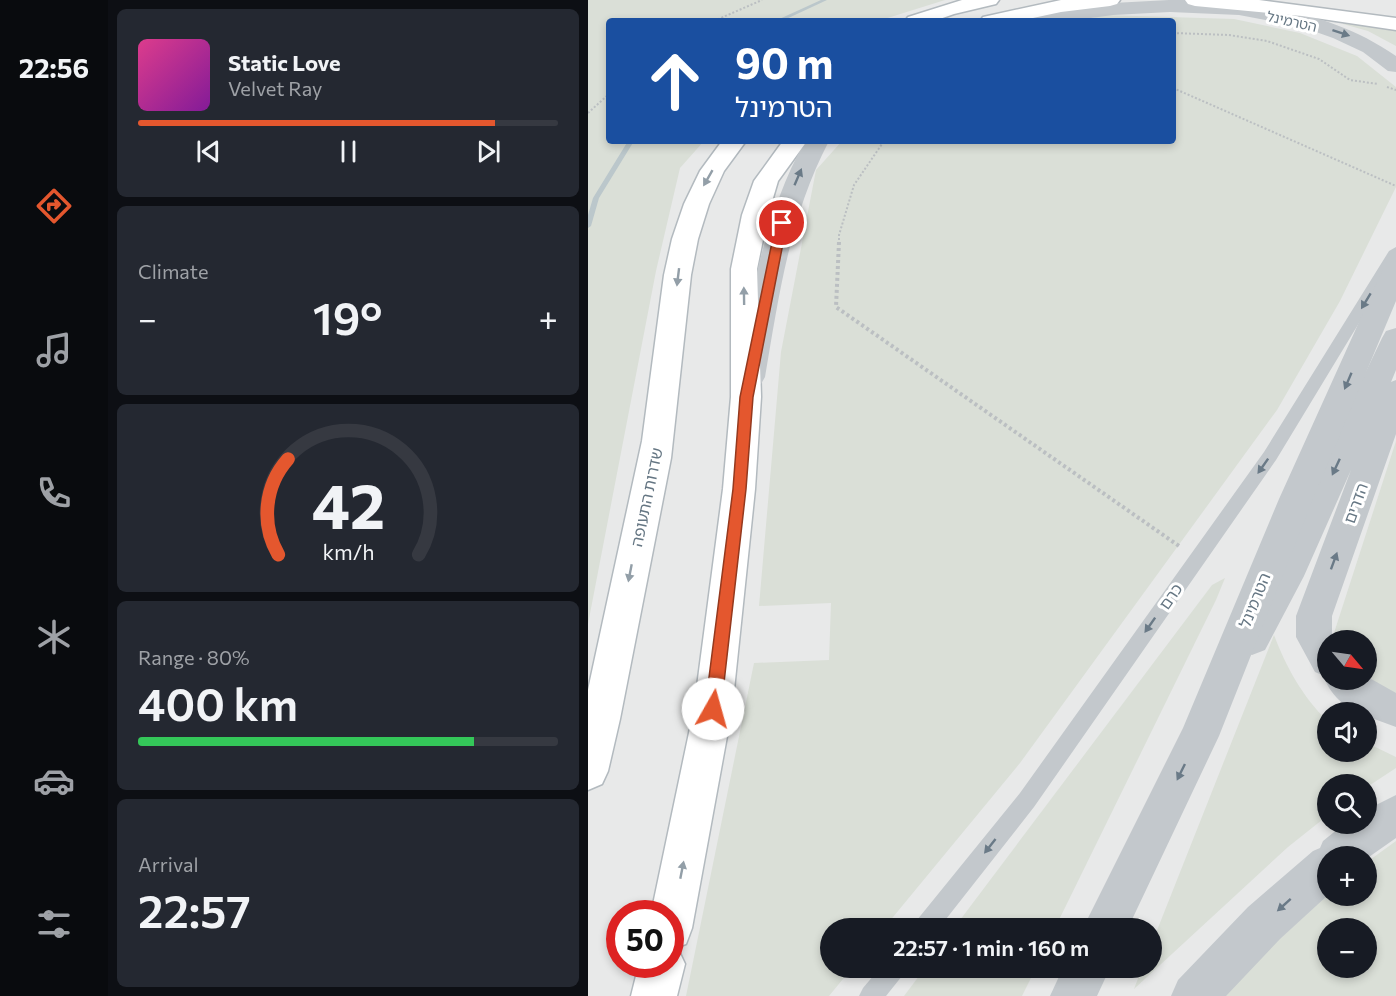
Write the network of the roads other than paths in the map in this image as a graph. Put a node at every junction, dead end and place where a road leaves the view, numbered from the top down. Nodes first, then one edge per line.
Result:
1 (989, 0) edge
2 (1110, 0) edge
3 (1195, 0) edge
4 (923, 18) edge
5 (1004, 18) edge
6 (1057, 18) edge
7 (1396, 24) edge
8 (1396, 66) edge
9 (732, 144) edge
10 (793, 144) edge
11 (815, 144) edge
12 (1396, 251) edge
13 (1396, 269) edge
14 (1396, 338) edge
15 (1396, 391) edge
16 (746, 397) junction
17 (1317, 642) edge
18 (1354, 690) edge
19 (1396, 710) edge
20 (1199, 736) junction
21 (588, 771) edge
22 (1396, 815) edge
23 (1350, 846) edge
24 (1317, 876) edge
25 (675, 900) edge
26 (933, 918) edge
27 (1111, 918) edge
28 (658, 978) edge
29 (886, 978) edge
30 (1082, 978) edge
31 (654, 996) edge
32 (871, 996) edge
33 (1073, 996) edge
34 (1194, 996) edge

1 - 4 main road
2 - 5 main road
3 - 7 main road
6 -> 8 street, הטרמינל
9 -> 21 main road, שדרות התעופה
16 -> 10 main road
16 -> 11 street
12 -> 26 lane, כרם
13 -> 20 street, הטרמינל
14 -> 20 street
17 -> 15 street, הדרים
25 -> 16 main road
18 - 19 street
20 -> 27 street, הטרמינל
22 - 23 street
24 -> 34 street
28 - 31 main road
29 - 32 lane
30 - 33 street

